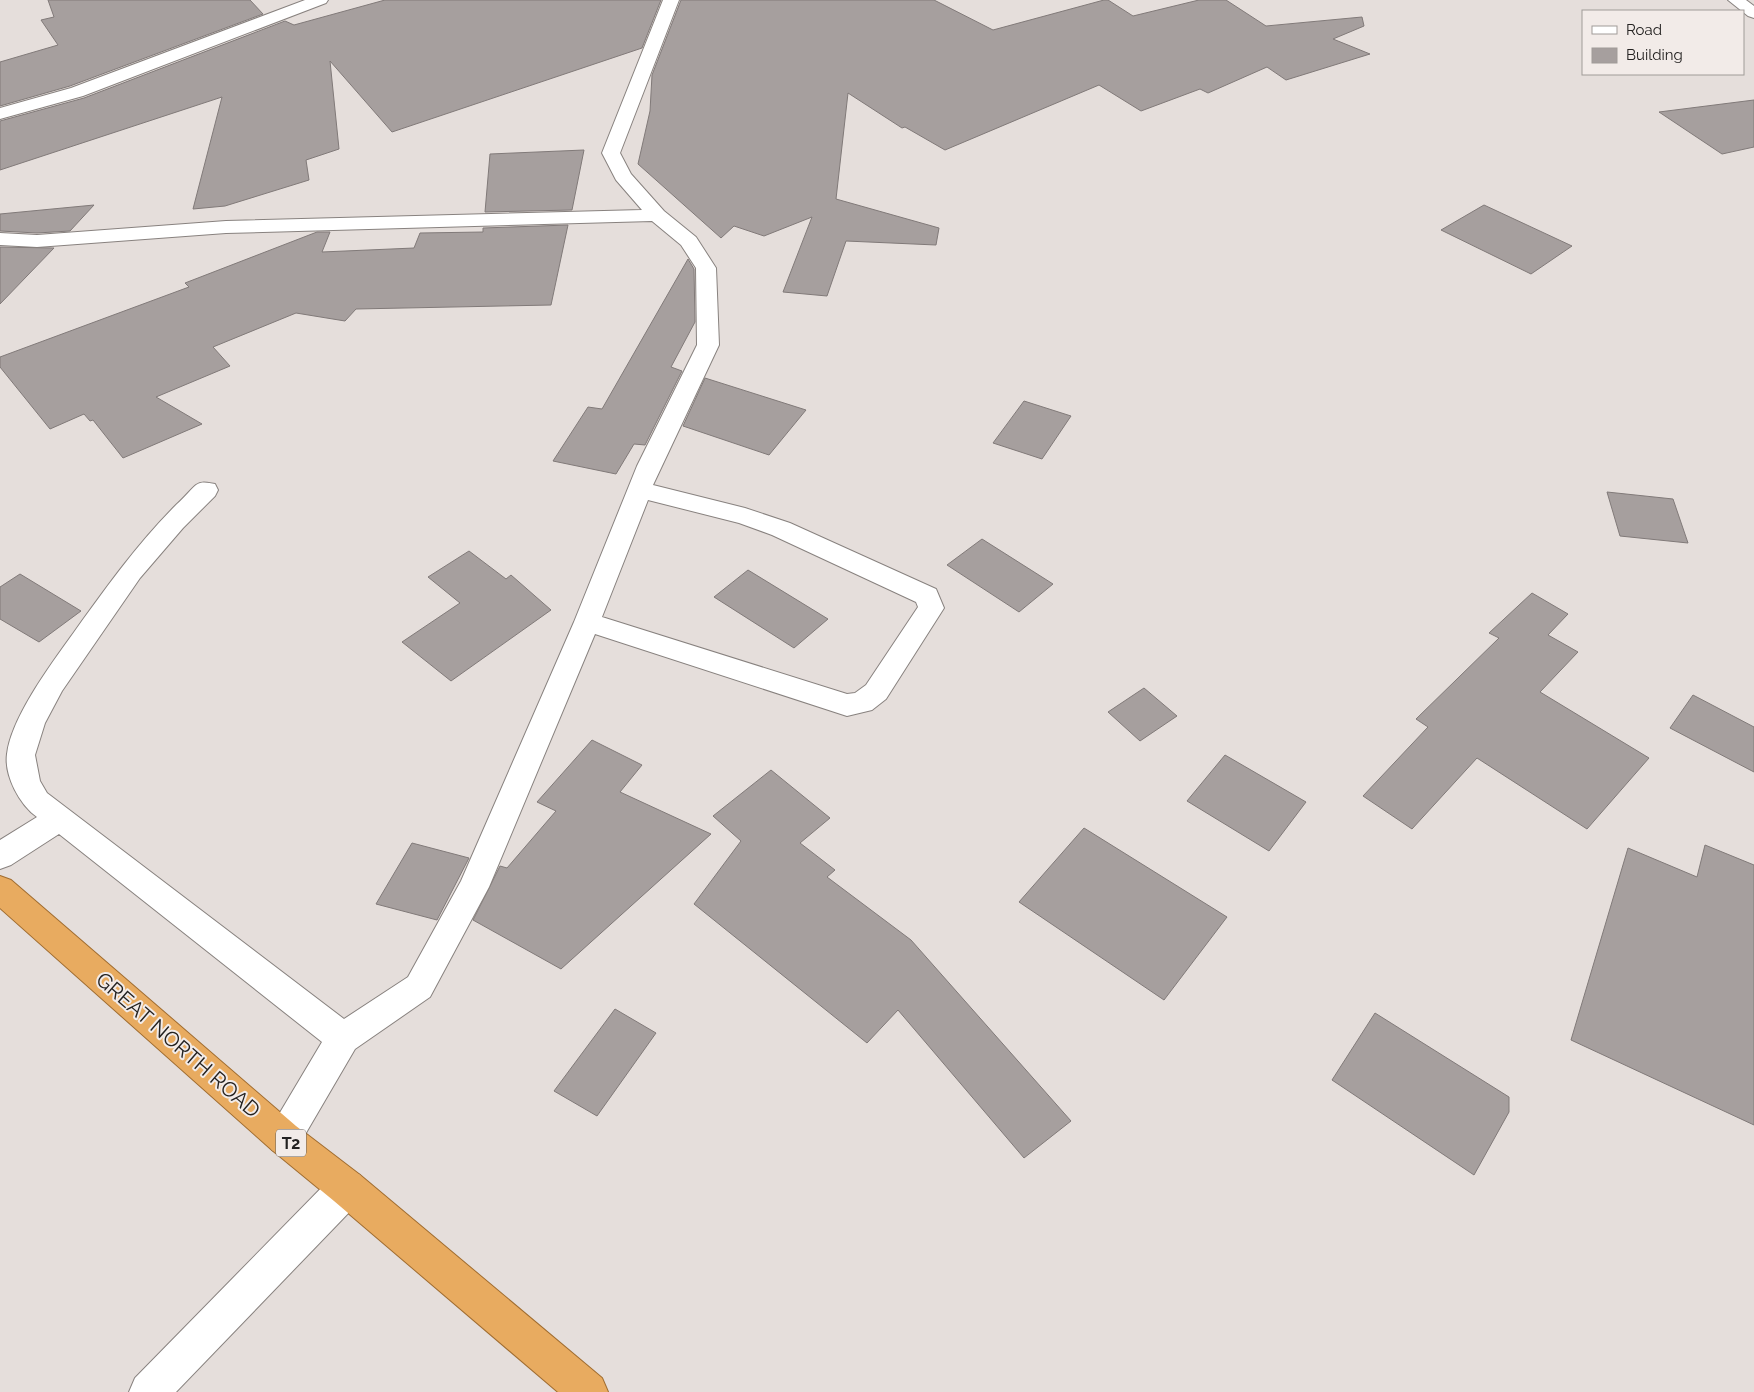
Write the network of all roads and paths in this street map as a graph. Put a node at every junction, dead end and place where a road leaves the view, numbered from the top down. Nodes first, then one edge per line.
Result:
1 (320, 0) edge
2 (671, 0) edge
3 (1736, 0) edge
4 (1754, 13) edge
5 (0, 114) edge
6 (657, 215) junction
7 (0, 239) edge
8 (206, 490) dead end
9 (640, 490) junction
10 (587, 622) junction
11 (60, 818) junction
12 (0, 856) edge
13 (0, 889) edge
14 (344, 1038) junction
15 (284, 1138) junction
16 (348, 1188) junction
17 (149, 1392) edge
18 (588, 1392) edge

1 - 5 street
2 - 6 street
3 - 4 street
6 - 7 street
6 - 9 street
8 - 11 street
9 - 10 street
9 - 10 street
10 - 14 street
11 - 12 street
11 - 14 street
13 - 15 highway, GREAT NORTH ROAD / T2
14 - 15 street
15 - 16 highway, GREAT NORTH ROAD / T2
16 - 17 street
16 - 18 highway, GREAT NORTH ROAD / T2

